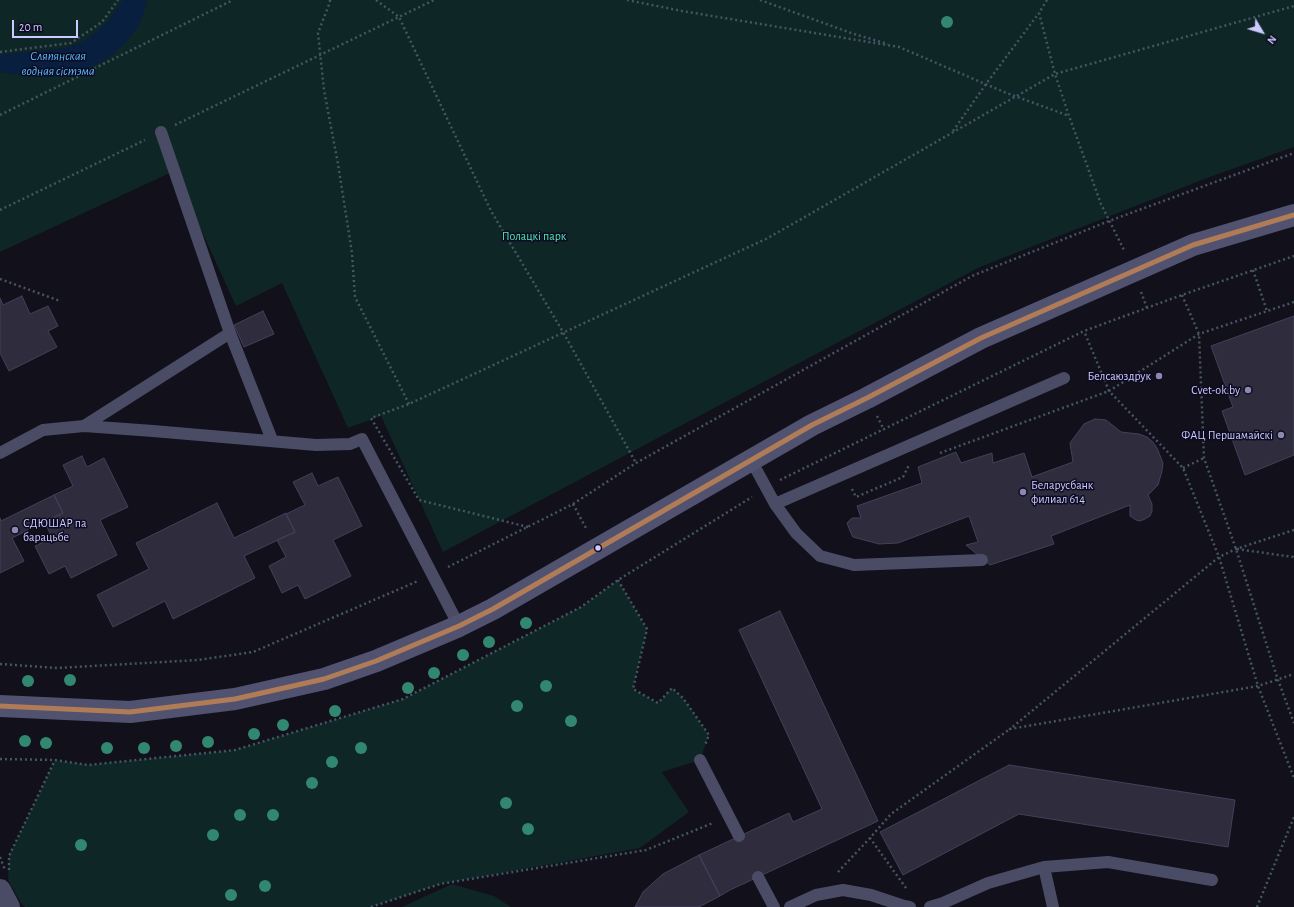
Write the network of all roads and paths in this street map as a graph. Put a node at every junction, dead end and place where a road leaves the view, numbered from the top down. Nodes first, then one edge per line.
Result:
1 (118, 0) edge
2 (232, 0) edge
3 (330, 0) edge
4 (376, 0) edge
5 (434, 0) edge
6 (627, 0) edge
7 (760, 0) edge
8 (1047, 0) edge
9 (1294, 6) edge
10 (1039, 14) junction
11 (398, 17) junction
12 (899, 47) junction
13 (0, 52) edge
14 (320, 55) junction
15 (1056, 74) junction
16 (986, 84) junction
17 (1017, 96) junction
18 (0, 115) edge
19 (1069, 116) junction
20 (161, 132) junction
21 (951, 134) junction
22 (1294, 153) edge
23 (0, 210) edge
24 (1294, 215) edge
25 (1109, 221) junction
26 (1294, 256) edge
27 (1252, 270) junction
28 (0, 279) edge
29 (1182, 295) junction
30 (60, 301) dead end
31 (1294, 302) edge
32 (1267, 311) junction
33 (1084, 331) junction
34 (564, 332) junction
35 (230, 333) junction
36 (1199, 334) junction
37 (1064, 378) dead end
38 (1109, 391) junction
39 (410, 404) junction
40 (84, 426) junction
41 (272, 440) junction
42 (0, 453) edge
43 (939, 453) dead end
44 (1204, 458) junction
45 (751, 460) junction
46 (636, 463) junction
47 (910, 464) dead end
48 (1183, 468) junction
49 (766, 488) junction
50 (856, 497) dead end
51 (573, 504) junction
52 (775, 504) junction
53 (528, 527) junction
54 (1294, 530) edge
55 (598, 548) junction
56 (1236, 549) junction
57 (1219, 557) junction
58 (1294, 558) edge
59 (982, 560) dead end
60 (432, 575) junction
61 (618, 580) dead end
62 (459, 626) junction
63 (0, 664) edge
64 (1294, 674) edge
65 (1278, 680) junction
66 (1258, 686) junction
67 (0, 706) edge
68 (1294, 723) edge
69 (1010, 729) junction
70 (55, 760) dead end
71 (700, 760) joint
72 (1294, 778) edge
73 (729, 816) junction
74 (1294, 817) edge
75 (739, 836) dead end
76 (870, 838) junction
77 (1044, 866) junction
78 (758, 877) dead end
79 (1212, 880) dead end
80 (907, 890) dead end
81 (4, 892) edge
82 (816, 896) junction
83 (371, 907) edge
84 (774, 907) edge
85 (790, 907) edge
86 (910, 907) edge
87 (930, 907) edge
88 (1053, 907) edge
89 (1258, 907) edge

1 - 13 path
2 - 18 path
3 - 14 path
4 - 11 path
5 - 11 path
6 - 12 path
7 - 12 path
8 - 10 path
9 - 15 path
10 - 15 path
10 - 16 path
11 - 14 path
11 - 34 path
12 - 16 path
14 - 20 path
14 - 39 path
15 - 17 path
15 - 19 path
16 - 17 path
16 - 21 path
17 - 19 path
17 - 21 path
19 - 25 path
20 - 23 path
20 - 35 lane
21 - 34 path
22 - 25 path
24 - 45 main road
25 - 46 path
26 - 27 path
27 - 29 path
27 - 32 path
28 - 30 path
29 - 33 path
29 - 36 path
31 - 32 path
32 - 36 path
33 - 38 path
33 - 49 path
34 - 39 path
34 - 46 path
35 - 40 lane
35 - 41 lane
36 - 38 path
36 - 44 path
37 - 52 lane
38 - 43 path
38 - 48 path
39 - 53 path
40 - 41 lane
40 - 42 lane
41 - 60 lane
44 - 48 path
44 - 56 path
45 - 49 lane
45 - 55 main road
46 - 51 path
47 - 50 path
48 - 57 path
49 - 52 lane
51 - 53 path
51 - 55 path
52 - 59 lane
53 - 60 path
54 - 56 path
55 - 62 main road
56 - 57 path
56 - 58 path
56 - 65 path
57 - 66 path
57 - 69 path
60 - 62 lane
60 - 63 path
61 - 71 path
62 - 67 main road
64 - 65 path
65 - 66 path
65 - 68 path
66 - 69 path
66 - 72 path
69 - 76 path
70 - 81 path
71 - 73 lane
73 - 75 lane
73 - 83 path
74 - 89 path
76 - 80 path
76 - 82 path
77 - 79 lane
77 - 87 lane
77 - 88 lane
78 - 84 lane
82 - 85 lane
82 - 86 lane

